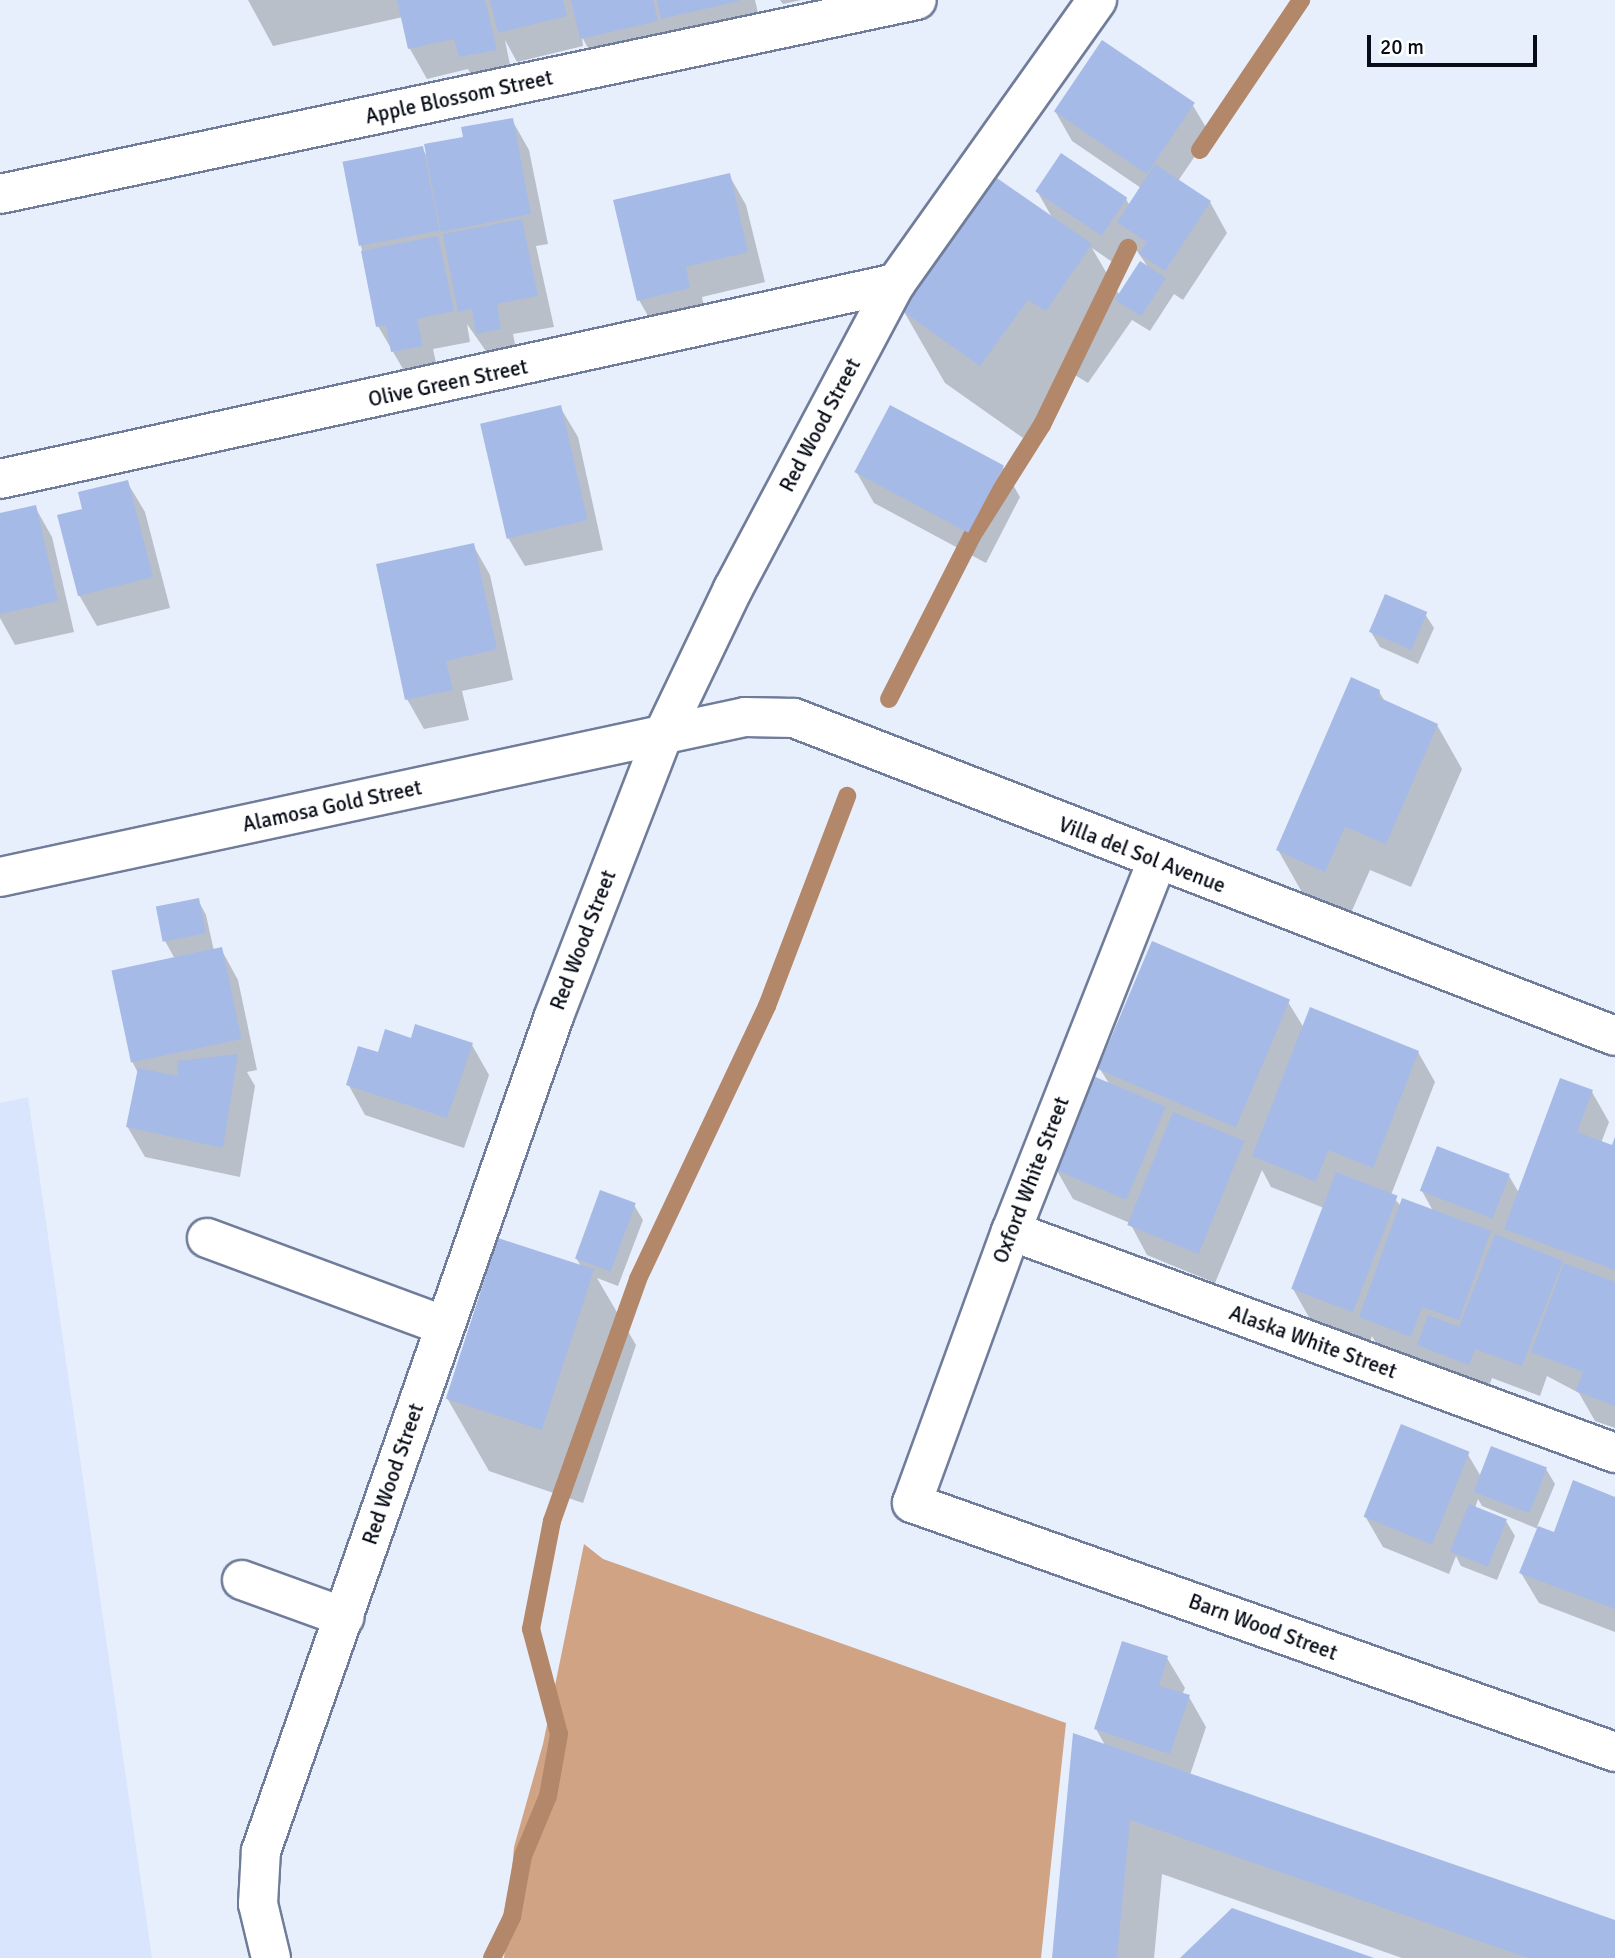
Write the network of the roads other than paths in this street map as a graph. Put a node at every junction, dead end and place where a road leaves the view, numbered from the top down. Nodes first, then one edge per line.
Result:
1 (917, 0) edge
2 (1097, 0) edge
3 (0, 194) edge
4 (896, 283) junction
5 (0, 479) edge
6 (663, 735) junction
7 (1157, 861) junction
8 (0, 877) edge
9 (1615, 1036) edge
10 (1011, 1231) junction
11 (206, 1238) dead end
12 (442, 1325) junction
13 (1615, 1453) edge
14 (912, 1503) joint
15 (242, 1580) dead end
16 (344, 1617) junction
17 (1615, 1752) edge
18 (271, 1958) edge

1 - 3 street, Apple Blossom Street
2 - 4 street, Red Wood Street
4 - 5 street, Olive Green Street
4 - 6 street, Red Wood Street
6 - 7 street, Villa del Sol Avenue
6 - 8 street, Alamosa Gold Street
6 - 12 street, Red Wood Street
7 - 9 street, Villa del Sol Avenue
7 - 10 street, Oxford White Street
10 - 13 street, Alaska White Street
10 - 14 street, Oxford White Street
11 - 12 street
12 - 16 street, Red Wood Street
14 - 17 street, Barn Wood Street
15 - 16 street
16 - 18 street, Red Wood Street

